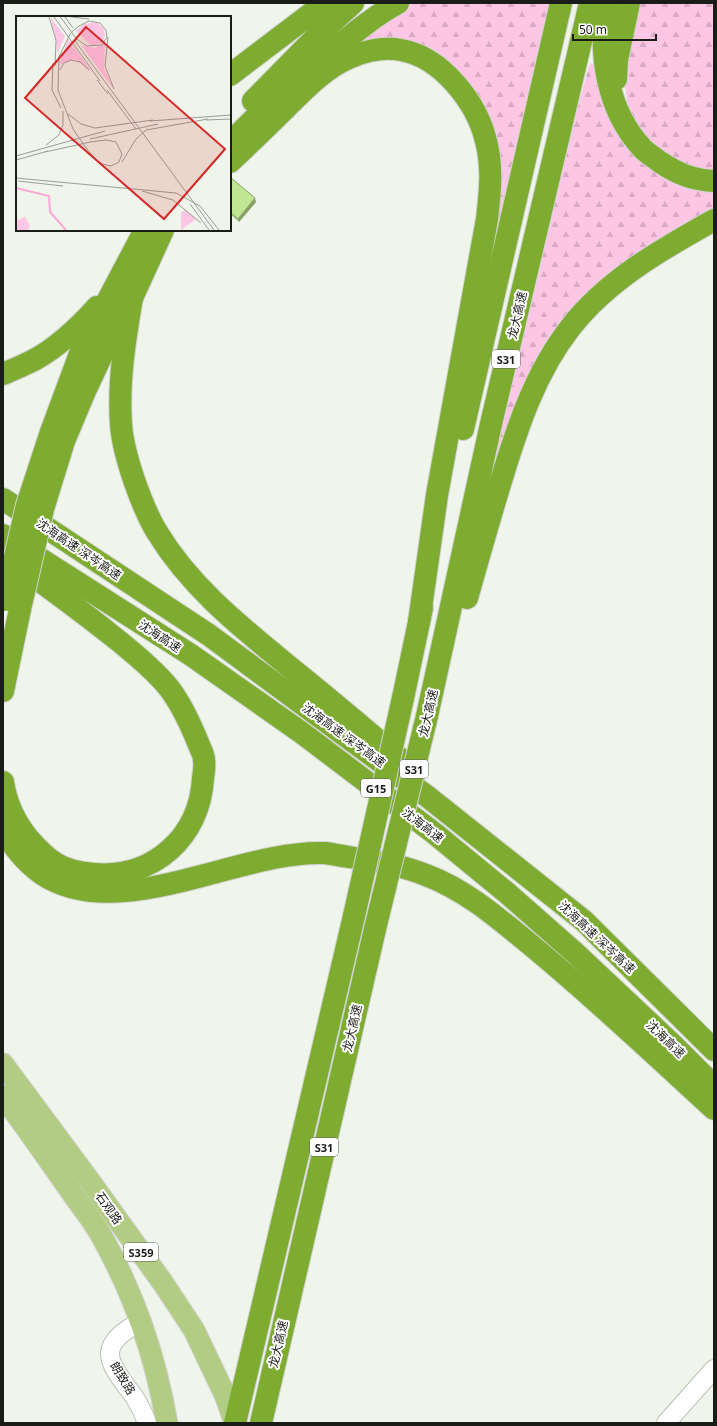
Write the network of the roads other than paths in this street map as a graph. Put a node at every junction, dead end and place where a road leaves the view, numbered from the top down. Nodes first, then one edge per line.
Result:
1 (325, 3) edge
2 (353, 3) edge
3 (369, 3) edge
4 (398, 3) edge
5 (561, 3) edge
6 (590, 3) edge
7 (607, 3) edge
8 (629, 3) edge
9 (319, 34) junction
10 (231, 74) edge
11 (614, 103) junction
12 (231, 121) edge
13 (231, 142) edge
14 (231, 161) edge
15 (714, 182) edge
16 (714, 220) edge
17 (133, 231) edge
18 (145, 231) edge
19 (162, 231) edge
20 (172, 231) edge
21 (134, 270) junction
22 (122, 295) junction
23 (3, 374) edge
24 (3, 499) edge
25 (3, 534) edge
26 (3, 554) edge
27 (9, 607) edge
28 (419, 622) junction
29 (3, 691) edge
30 (428, 716) junction
31 (3, 782) edge
32 (3, 831) edge
33 (584, 921) junction
34 (714, 1050) edge
35 (3, 1064) edge
36 (714, 1086) edge
37 (3, 1096) edge
38 (714, 1109) edge
39 (141, 1321) junction
40 (714, 1369) edge
41 (147, 1423) edge
42 (166, 1423) edge
43 (235, 1423) edge
44 (261, 1423) edge
45 (666, 1423) edge

1 - 10 highway
2 - 9 highway
3 - 9 highway
4 - 13 highway
5 - 28 highway, 龙大高速 / S31
6 - 30 highway, 龙大高速 / S31
7 - 11 highway
8 - 11 highway
9 - 12 highway
11 - 15 highway
14 - 28 highway
16 - 30 highway
17 - 21 highway
18 - 21 highway
19 - 21 highway
20 - 21 highway
21 - 22 highway
22 - 23 highway
22 - 27 highway, bridge
22 - 33 highway
24 - 33 highway, 沈海高速 深岑高速 / G15
25 - 36 highway, 沈海高速 / G15
26 - 31 highway
27 - 29 highway
28 - 43 highway, 龙大高速 / S31, bridge
30 - 44 highway, 龙大高速 / S31, bridge
32 - 38 highway
33 - 34 highway, 沈海高速 深岑高速 / G15
35 - 43 main road, 石观路 / S359
37 - 39 main road, 石观路 / S359
39 - 41 street, 朗致路
39 - 42 main road, 石观路 / S359
40 - 45 street

